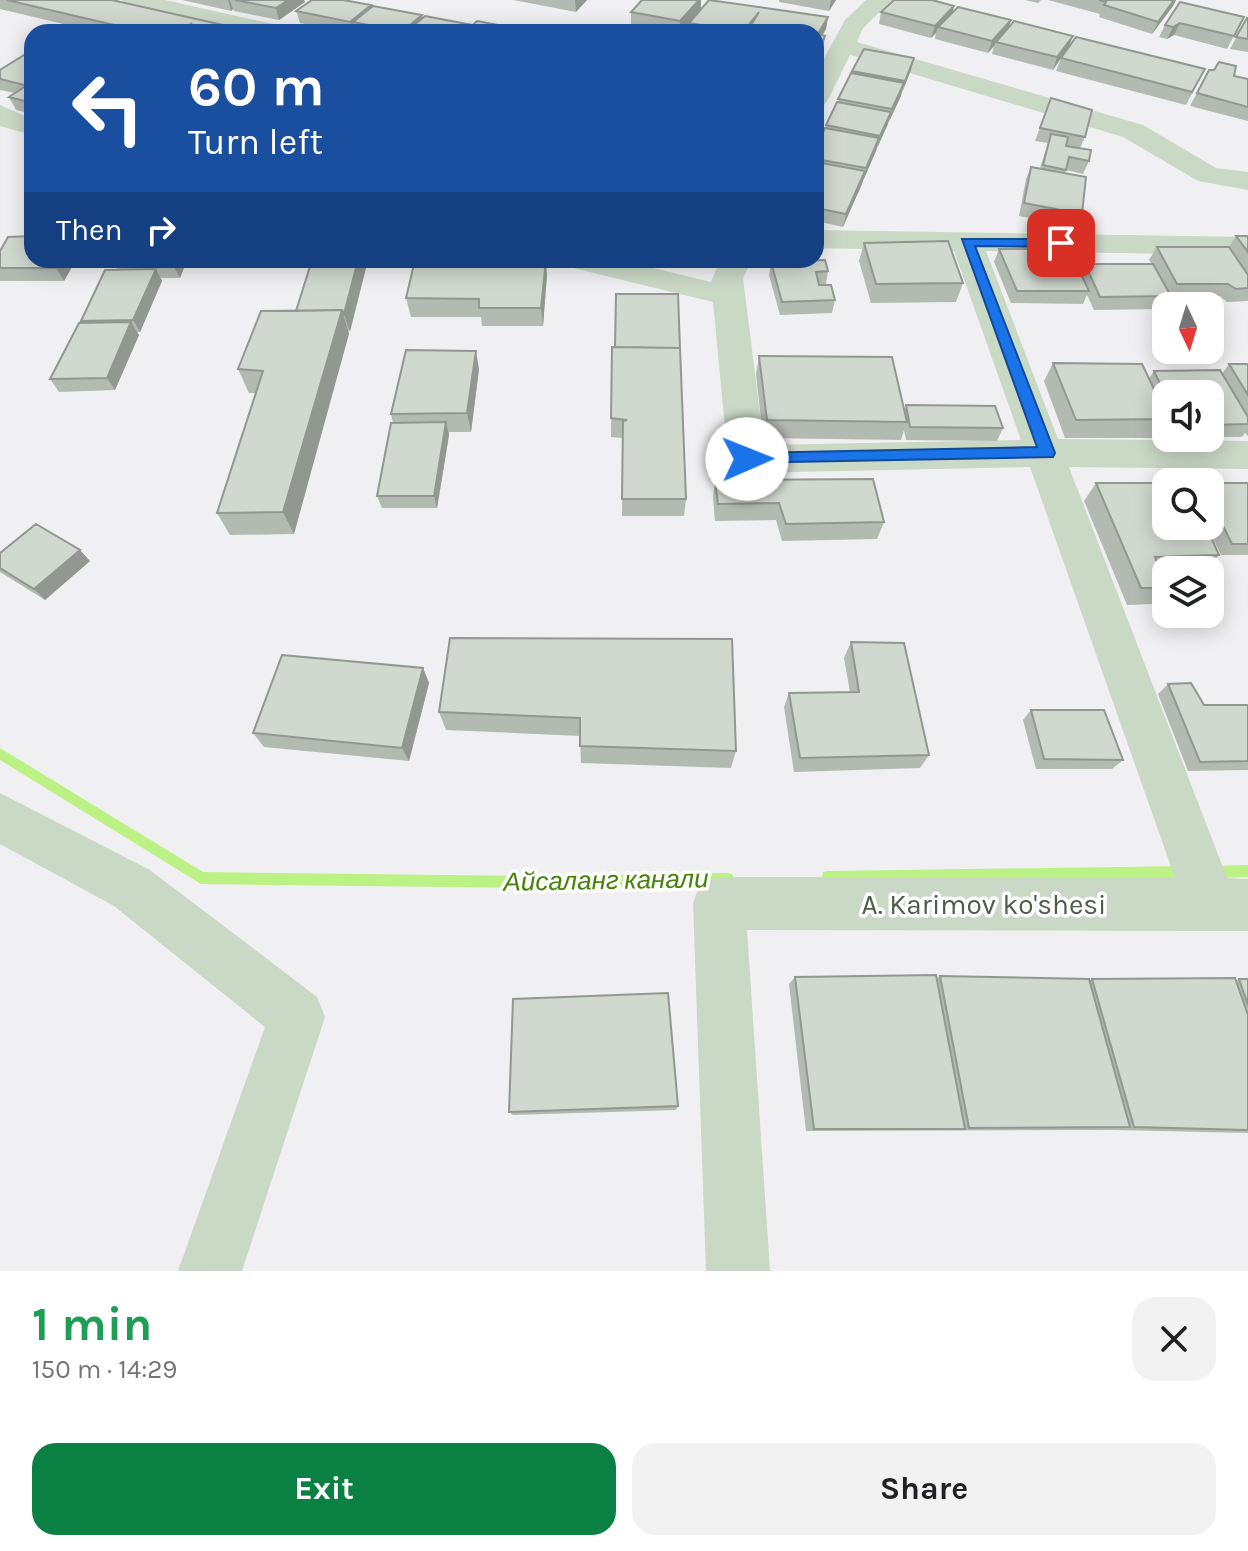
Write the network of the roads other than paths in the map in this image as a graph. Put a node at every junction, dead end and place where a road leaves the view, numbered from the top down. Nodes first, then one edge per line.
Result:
1 (134, 0) edge
2 (880, 0) edge
3 (303, 16) edge
4 (823, 20) edge
5 (244, 24) edge
6 (292, 24) edge
7 (848, 35) junction
8 (824, 82) edge
9 (0, 113) edge
10 (24, 125) edge
11 (1248, 181) edge
12 (824, 239) edge
13 (967, 242) junction
14 (1248, 246) edge
15 (613, 268) edge
16 (732, 268) edge
17 (729, 296) junction
18 (1047, 453) junction
19 (1248, 455) edge
20 (0, 817) edge
21 (1229, 904) edge
22 (210, 1271) edge
23 (738, 1271) edge

1 - 5 street
2 - 7 street
3 - 6 street
4 - 7 street
7 - 8 street
7 - 11 street
9 - 10 street
12 - 13 street
13 - 14 street
13 - 18 street
15 - 17 street
16 - 17 street
17 - 18 street
18 - 19 street
18 - 21 street
20 - 22 street
21 - 23 street, A. Karimov ko'shesi

